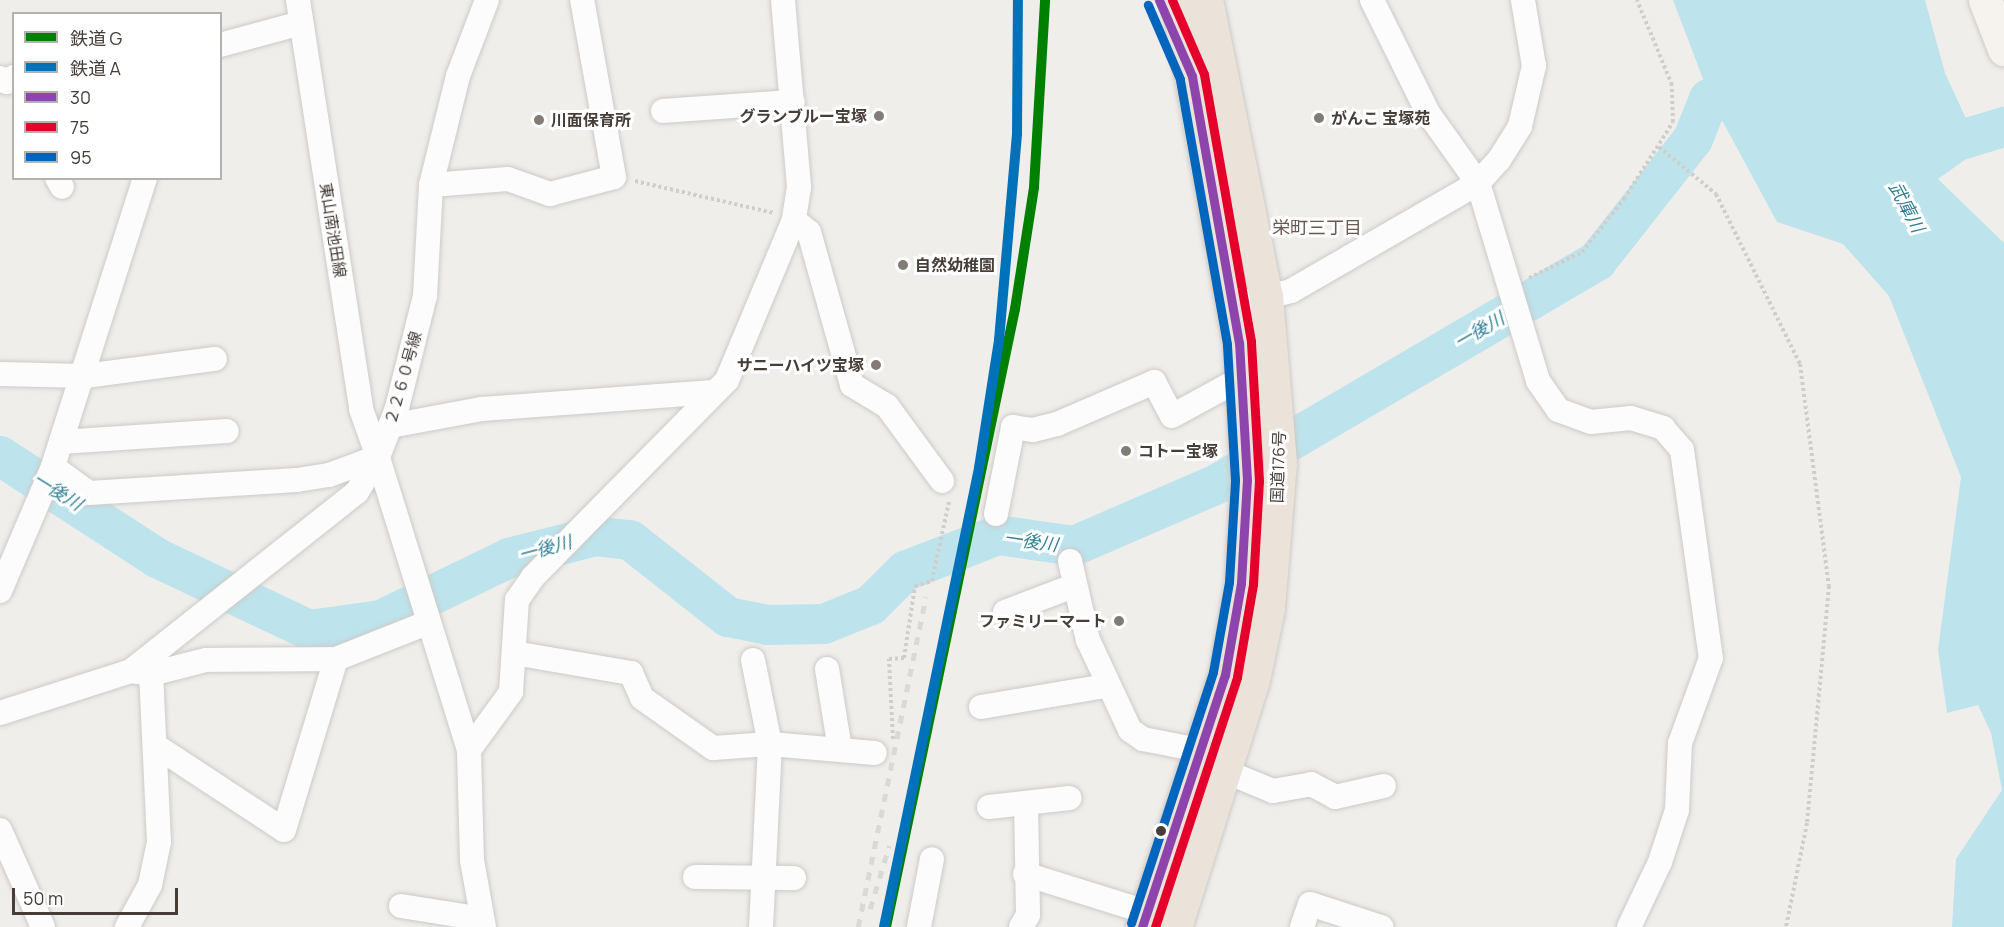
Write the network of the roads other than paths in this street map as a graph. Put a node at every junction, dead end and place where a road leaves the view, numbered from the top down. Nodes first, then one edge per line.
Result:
1 (487, 0) edge
2 (582, 0) edge
3 (783, 0) edge
4 (1159, 0) edge
5 (1178, 0) edge
6 (1206, 0) edge
7 (1372, 0) edge
8 (1523, 0) edge
9 (1985, 0) edge
10 (299, 11) edge
11 (222, 44) edge
12 (2004, 49) edge
13 (1192, 76) junction
14 (793, 102) junction
15 (663, 111) dead end
16 (144, 180) edge
17 (1478, 183) junction
18 (431, 185) junction
19 (794, 220) junction
20 (1266, 297) junction
21 (1233, 304) junction
22 (215, 359) dead end
23 (0, 374) edge
24 (85, 376) junction
25 (1242, 378) junction
26 (713, 392) junction
27 (390, 426) junction
28 (227, 431) dead end
29 (61, 442) junction
30 (378, 457) junction
31 (49, 476) junction
32 (942, 481) road end
33 (996, 514) dead end
34 (1070, 561) dead end
35 (1073, 586) junction
36 (0, 591) edge
37 (424, 610) junction
38 (1005, 612) dead end
39 (514, 652) junction
40 (336, 659) junction
41 (753, 660) dead end
42 (827, 669) dead end
43 (141, 672) junction
44 (1105, 686) junction
45 (981, 707) dead end
46 (0, 713) edge
47 (770, 744) junction
48 (159, 748) junction
49 (840, 749) junction
50 (469, 750) junction
51 (875, 753) road end
52 (1216, 761) junction
53 (1384, 786) dead end
54 (1069, 798) dead end
55 (1026, 803) junction
56 (989, 807) dead end
57 (0, 830) edge
58 (932, 859) dead end
59 (1025, 874) junction
60 (695, 877) dead end
61 (794, 878) dead end
62 (764, 881) junction
63 (401, 906) dead end
64 (1144, 919) edge
65 (483, 923) edge
66 (43, 927) edge
67 (127, 927) edge
68 (761, 927) edge
69 (919, 927) edge
70 (1022, 927) edge
71 (1175, 927) edge
72 (1302, 927) edge
73 (1381, 927) edge
74 (1629, 927) edge

1 - 18 street, ２２６０号線
2 - 18 street
3 - 14 street
4 - 13 street
5 - 13 highway, 国道176号
6 - 20 highway, 国道176号
7 - 17 street
8 - 17 street
9 - 12 street
10 - 11 street
10 - 30 street, 東山南池田線
13 - 21 highway, 国道176号
14 - 15 street
14 - 19 street
16 - 24 street
17 - 20 street
17 - 74 street
18 - 27 street, ２２６０号線
19 - 26 street
19 - 32 street
20 - 21 street
20 - 52 highway, 国道176号
21 - 25 highway, 国道176号
22 - 24 street
23 - 24 street
24 - 29 street
25 - 33 street
25 - 52 highway, 国道176号
26 - 27 street
26 - 39 street
27 - 30 street, ２２６０号線
28 - 29 street
29 - 31 street
30 - 31 street
30 - 37 street
30 - 43 street, ２２６０号線
31 - 36 street
34 - 35 street
35 - 38 street
35 - 44 street
37 - 40 street
37 - 50 street
39 - 47 street
39 - 50 street
40 - 43 street
40 - 48 street
41 - 47 street
42 - 49 street
43 - 46 street
43 - 48 street
44 - 45 street
44 - 52 street
47 - 49 street
47 - 62 street
48 - 67 street
49 - 51 street
50 - 65 street
52 - 53 street
52 - 64 highway, 国道176号
52 - 71 highway, 国道176号
54 - 55 street
55 - 56 street
55 - 59 street
57 - 66 street
58 - 69 street
59 - 64 street
59 - 70 street
60 - 62 street
61 - 62 street
62 - 68 street
63 - 65 street
72 - 73 street

